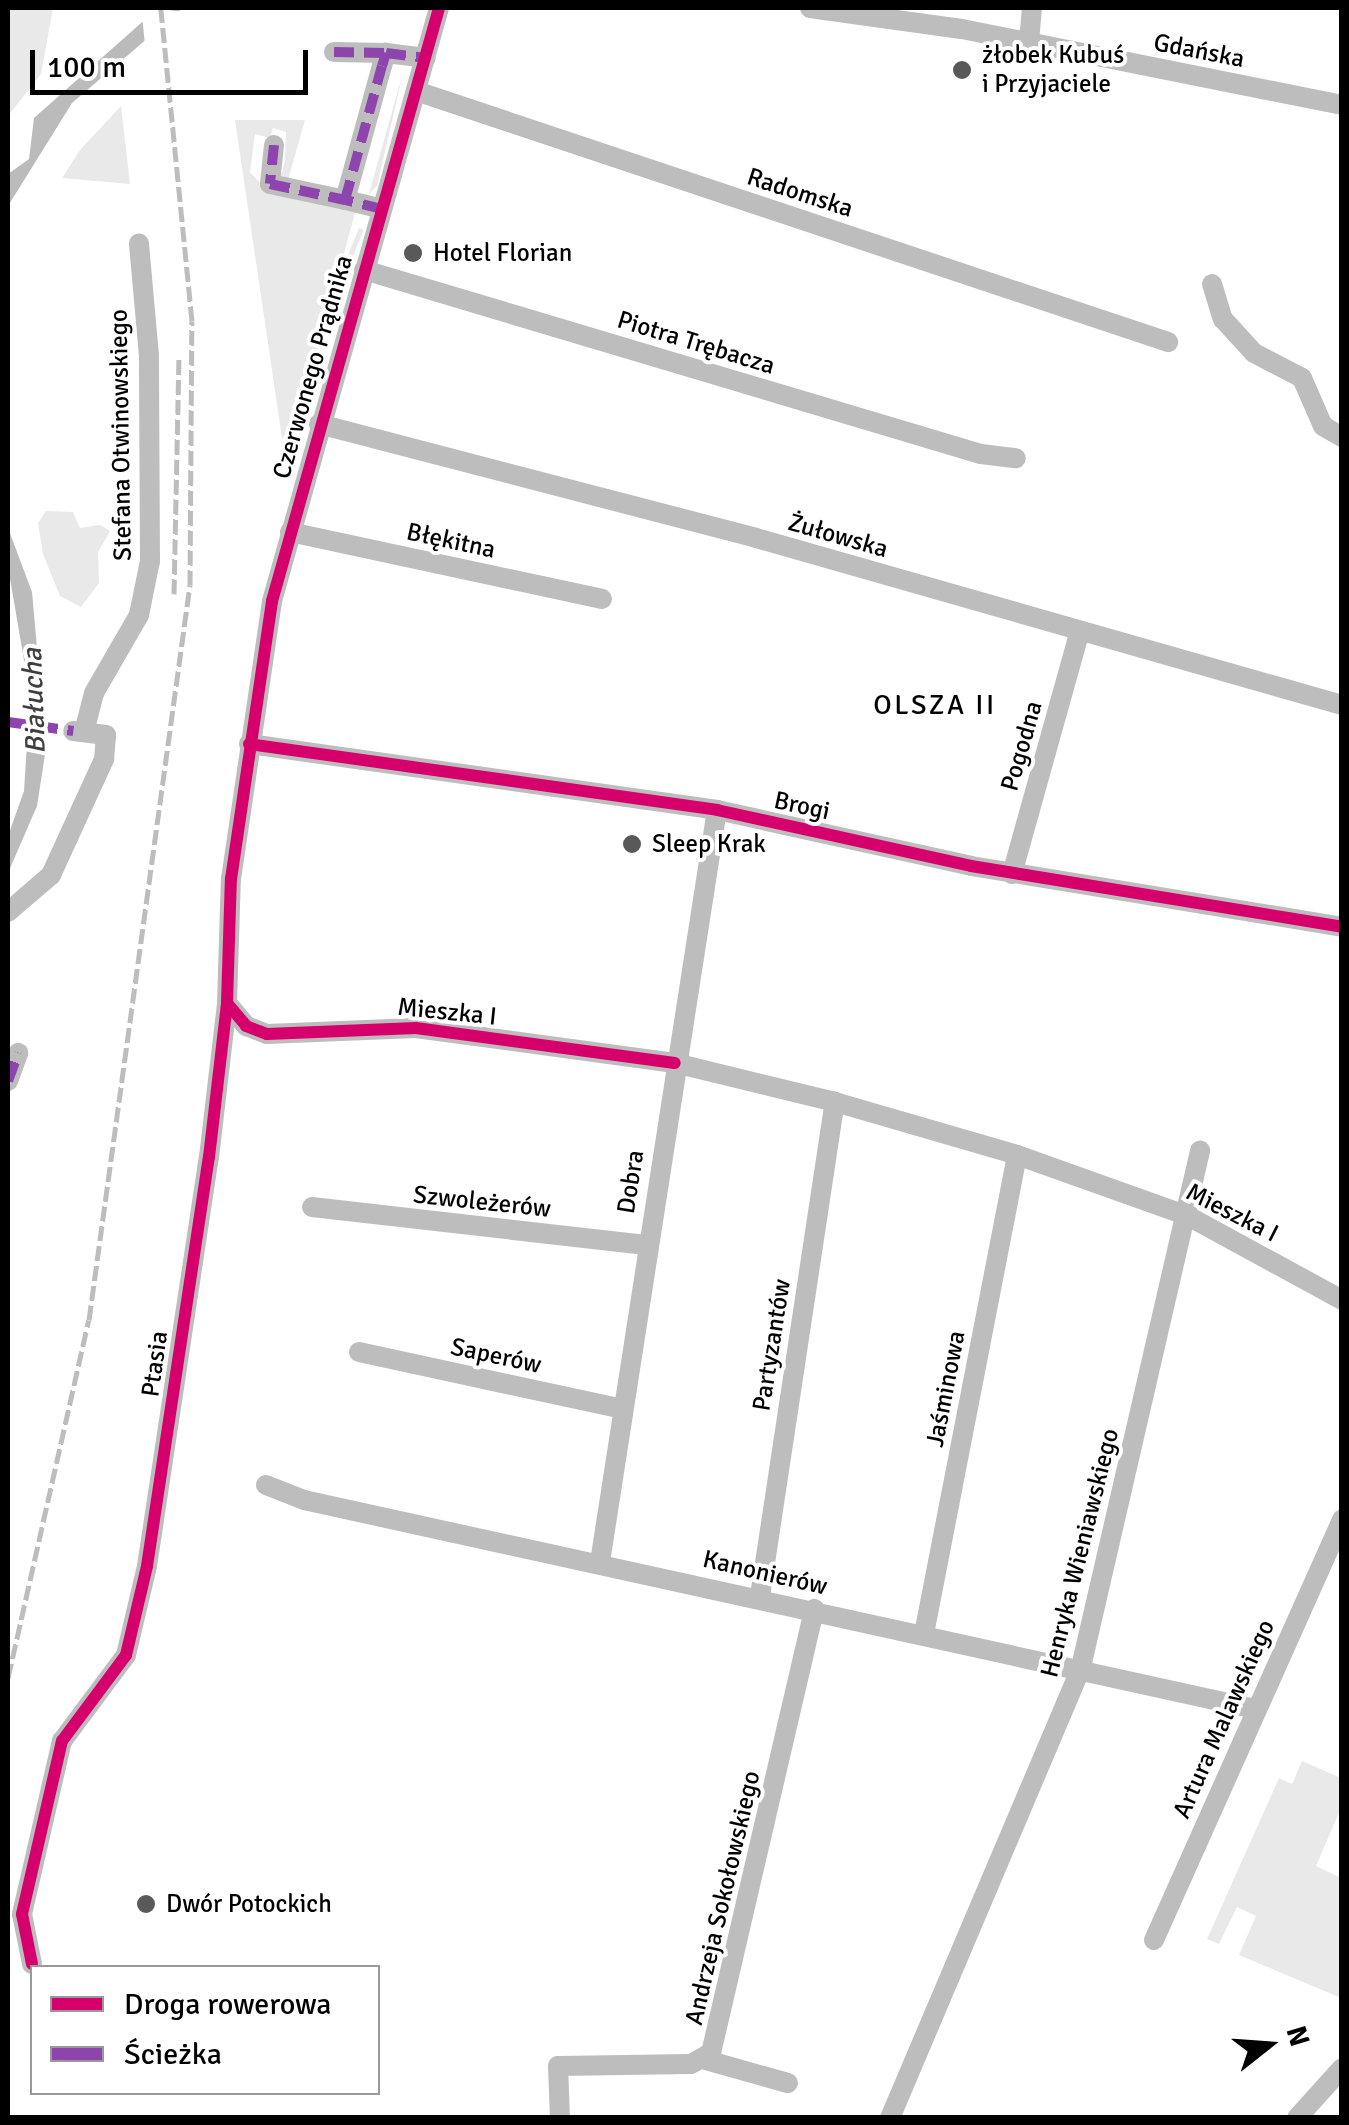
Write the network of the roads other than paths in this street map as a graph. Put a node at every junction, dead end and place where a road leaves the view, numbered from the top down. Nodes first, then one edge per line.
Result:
1 (440, 8) edge
2 (810, 8) edge
3 (1032, 8) edge
4 (1030, 42) junction
5 (334, 52) dead end
6 (386, 53) junction
7 (426, 58) junction
8 (416, 91) junction
9 (1342, 106) edge
10 (274, 145) dead end
11 (345, 200) junction
12 (382, 210) junction
13 (139, 243) dead end
14 (364, 270) junction
15 (1212, 284) dead end
16 (1168, 342) dead end
17 (319, 424) junction
18 (1342, 437) edge
19 (1016, 458) dead end
20 (290, 532) junction
21 (602, 599) dead end
22 (1080, 631) junction
23 (1342, 705) edge
24 (250, 744) junction
25 (717, 810) junction
26 (1012, 874) junction
27 (8, 912) edge
28 (1342, 927) edge
29 (227, 1003) junction
30 (18, 1053) dead end
31 (674, 1063) junction
32 (8, 1082) edge
33 (836, 1102) junction
34 (1200, 1151) dead end
35 (1017, 1155) junction
36 (312, 1208) dead end
37 (1188, 1216) junction
38 (646, 1246) junction
39 (1342, 1300) edge
40 (359, 1352) dead end
41 (622, 1409) junction
42 (266, 1484) dead end
43 (1342, 1520) edge
44 (600, 1562) junction
45 (760, 1596) junction
46 (814, 1609) junction
47 (924, 1634) junction
48 (1081, 1667) junction
49 (1255, 1709) junction
50 (1154, 1940) dead end
51 (32, 1964) dead end
52 (706, 2060) junction
53 (1342, 2068) edge
54 (788, 2083) dead end
55 (560, 2118) edge
56 (890, 2118) edge
57 (1297, 2118) edge

1 - 7 street, Czerwonego Prądnika
2 - 4 street, Gdańska
3 - 4 street
4 - 9 street, Gdańska
5 - 6 street
6 - 7 street
6 - 11 street
7 - 8 street, Czerwonego Prądnika
8 - 12 street, Czerwonego Prądnika
8 - 16 street, Radomska
10 - 11 street
11 - 12 street
12 - 14 street, Czerwonego Prądnika
13 - 27 street, Stefana Otwinowskiego
14 - 17 street, Czerwonego Prądnika
14 - 19 street, Piotra Trębacza
15 - 18 street
17 - 20 street, Czerwonego Prądnika
17 - 22 street, Żułowska
20 - 21 street, Błękitna
20 - 24 street, Czerwonego Prądnika
22 - 23 street, Żułowska
22 - 26 street, Pogodna
24 - 25 street, Brogi
24 - 29 street, Ptasia
25 - 26 street, Brogi
25 - 31 street, Dobra
26 - 28 street, Brogi
29 - 31 street, Mieszka I
29 - 51 street, Ptasia
30 - 32 street
31 - 33 street, Mieszka I
31 - 38 street, Dobra
33 - 35 street, Mieszka I
33 - 45 street, Partyzantów
34 - 37 street, Henryka Wieniawskiego
35 - 37 street, Mieszka I
35 - 47 street, Jaśminowa
36 - 38 street, Szwoleżerów
37 - 39 street, Mieszka I
37 - 48 street, Henryka Wieniawskiego
38 - 41 street, Dobra
40 - 41 street, Saperów
41 - 44 street, Dobra
42 - 44 street, Kanonierów
43 - 49 street, Artura Malawskiego
44 - 45 street, Kanonierów
45 - 46 street, Kanonierów
46 - 47 street, Kanonierów
46 - 52 street, Andrzeja Sokołowskiego
47 - 48 street, Kanonierów
48 - 49 street, Kanonierów
48 - 56 street, Henryka Wieniawskiego
49 - 50 street, Artura Malawskiego
52 - 54 street
52 - 55 street, Andrzeja Sokołowskiego
53 - 57 street

